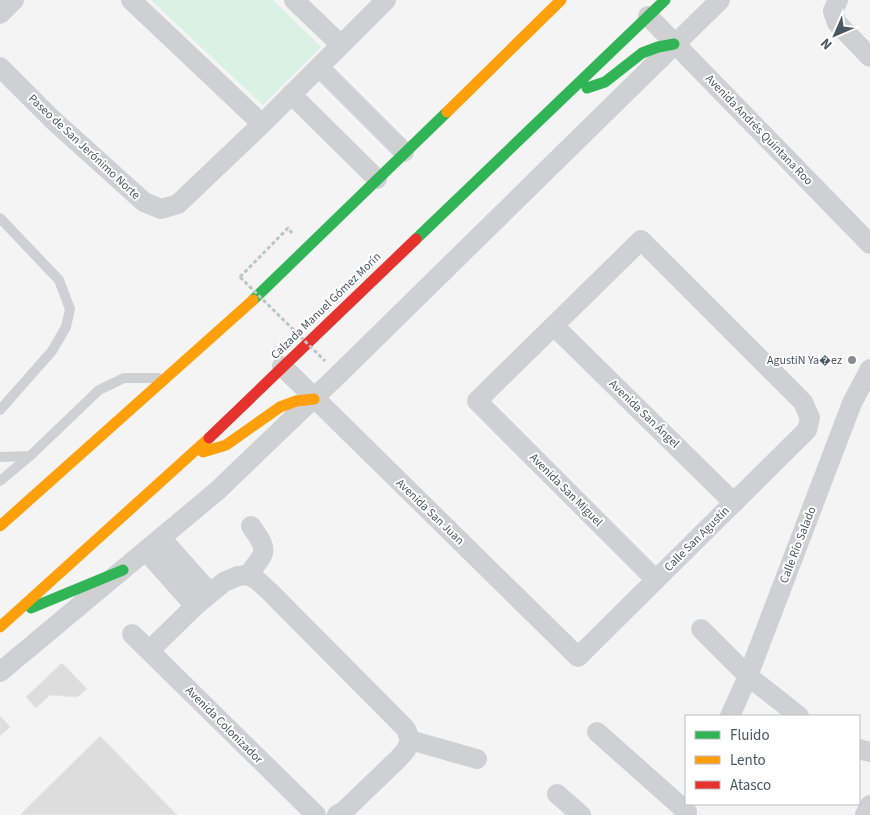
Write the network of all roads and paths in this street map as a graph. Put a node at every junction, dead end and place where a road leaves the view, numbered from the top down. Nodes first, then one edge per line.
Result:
1 (14, 0) edge
2 (131, 0) edge
3 (294, 0) edge
4 (386, 0) edge
5 (561, 0) edge
6 (665, 0) edge
7 (720, 0) edge
8 (838, 0) edge
9 (0, 14) edge
10 (648, 16) junction
11 (674, 44) junction
12 (341, 45) junction
13 (870, 57) edge
14 (0, 67) edge
15 (312, 74) junction
16 (571, 91) junction
17 (291, 94) junction
18 (262, 124) junction
19 (404, 152) junction
20 (376, 179) junction
21 (0, 218) edge
22 (288, 228) dead end
23 (870, 244) edge
24 (554, 326) junction
25 (325, 361) dead end
26 (282, 366) junction
27 (868, 372) edge
28 (166, 378) junction
29 (314, 398) junction
30 (0, 410) edge
31 (30, 456) junction
32 (190, 456) junction
33 (0, 457) edge
34 (0, 481) edge
35 (734, 503) junction
36 (0, 526) edge
37 (251, 526) dead end
38 (161, 538) junction
39 (146, 551) junction
40 (123, 570) junction
41 (248, 575) junction
42 (656, 580) junction
43 (202, 599) junction
44 (13, 615) junction
45 (0, 627) edge
46 (701, 629) dead end
47 (132, 634) dead end
48 (149, 650) junction
49 (578, 657) joint
50 (0, 672) edge
51 (748, 676) junction
52 (730, 715) edge
53 (798, 715) edge
54 (597, 732) dead end
55 (410, 740) junction
56 (477, 760) dead end
57 (558, 794) dead end
58 (870, 806) edge
59 (687, 810) edge
60 (316, 815) edge
61 (337, 815) edge
62 (581, 815) edge
63 (866, 815) edge

1 - 9 street
2 - 18 street
3 - 12 street
4 - 12 street, Paseo de San Jerónimo Norte
5 - 19 main road
6 - 10 main road, Calzada Manuel Gómez Morín
7 - 11 street
8 - 13 street
10 - 11 street, Avenida Andrés Quintana Roo
10 - 16 main road, Calzada Manuel Gómez Morín
11 - 16 main road
11 - 23 street, Avenida Andrés Quintana Roo
11 - 29 street
12 - 15 street, Paseo de San Jerónimo Norte
14 - 18 street, Paseo de San Jerónimo Norte
15 - 17 street, Paseo de San Jerónimo Norte
15 - 19 street
16 - 26 main road, Calzada Manuel Gómez Morín
17 - 18 street, Paseo de San Jerónimo Norte
17 - 20 street
19 - 20 main road
20 - 28 main road
21 - 30 lane
22 - 25 path, bridge
24 - 35 street, Avenida San Ángel
24 - 35 street, Calle San Agustín
24 - 42 street, Avenida San Miguel
26 - 29 street, Avenida San Juan
26 - 32 main road, Calzada Manuel Gómez Morín
27 - 51 street, Calle Río Salado
28 - 31 lane
28 - 36 main road
29 - 32 main road
29 - 38 street
29 - 49 street, Avenida San Juan
31 - 33 lane
31 - 34 lane
32 - 44 main road, Calzada Manuel Gómez Morín
35 - 42 street, Calle San Agustín
37 - 41 street
38 - 39 street
38 - 43 street
39 - 40 street
39 - 43 street
40 - 44 main road
40 - 50 street
41 - 43 street
41 - 55 street
42 - 49 street, Calle San Agustín
43 - 48 street
44 - 45 main road, Calzada Manuel Gómez Morín
46 - 51 street
47 - 48 street, Avenida Colonizador
48 - 60 street, Avenida Colonizador
51 - 52 street, Calle Río Salado
51 - 53 street
54 - 59 street
55 - 56 street
55 - 61 street
57 - 62 street
58 - 63 street

